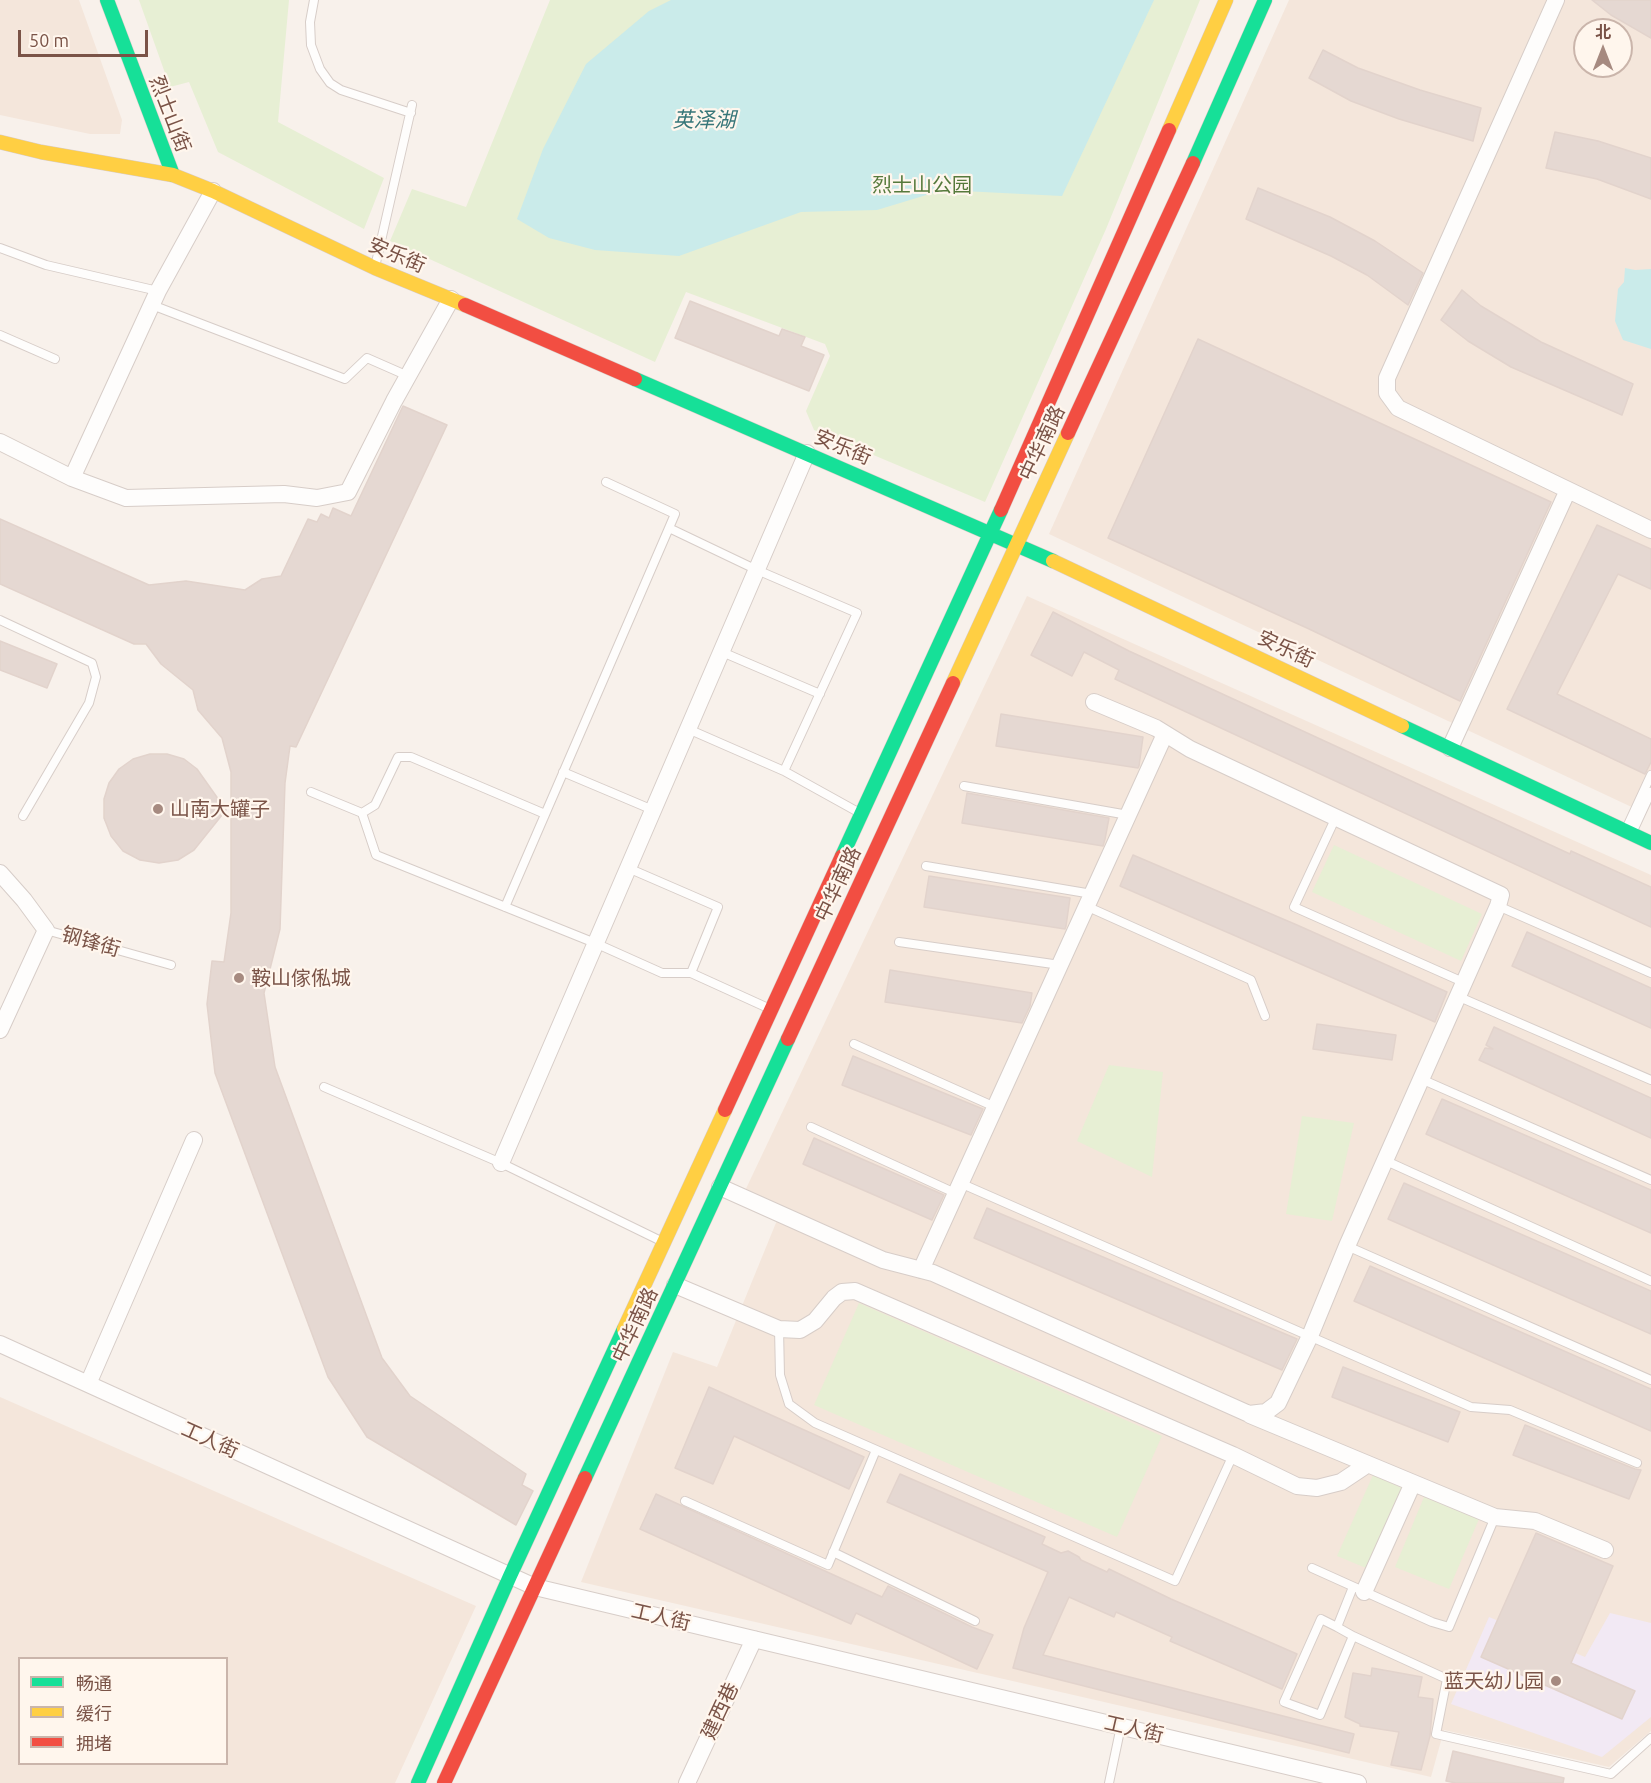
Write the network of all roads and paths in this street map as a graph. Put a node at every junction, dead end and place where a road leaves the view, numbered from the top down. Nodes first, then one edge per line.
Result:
1 (106, 0) edge
2 (314, 0) edge
3 (1226, 0) edge
4 (1265, 0) edge
5 (1556, 0) edge
6 (0, 142) edge
7 (173, 175) junction
8 (213, 191) junction
9 (0, 248) edge
10 (375, 268) junction
11 (155, 298) junction
12 (452, 299) junction
13 (0, 335) edge
14 (55, 359) dead end
15 (408, 376) junction
16 (0, 442) edge
17 (807, 453) junction
18 (72, 478) junction
19 (606, 482) dead end
20 (1568, 490) junction
21 (669, 528) junction
22 (1651, 530) edge
23 (991, 532) junction
24 (1017, 544) junction
25 (757, 570) junction
26 (0, 620) edge
27 (722, 652) junction
28 (820, 694) junction
29 (1094, 702) dead end
30 (688, 729) junction
31 (1165, 734) junction
32 (1450, 748) junction
33 (563, 771) junction
34 (784, 771) junction
35 (1651, 775) edge
36 (964, 786) dead end
37 (311, 792) dead end
38 (1651, 792) edge
39 (653, 810) junction
40 (362, 813) junction
41 (861, 813) junction
42 (545, 814) junction
43 (1128, 815) junction
44 (22, 816) dead end
45 (1335, 817) junction
46 (1628, 832) junction
47 (1651, 843) edge
48 (926, 867) dead end
49 (628, 868) junction
50 (0, 873) edge
51 (1089, 900) junction
52 (1498, 906) junction
53 (505, 907) junction
54 (46, 930) junction
55 (898, 942) dead end
56 (595, 943) junction
57 (1060, 965) junction
58 (171, 966) dead end
59 (691, 973) junction
60 (1651, 973) edge
61 (1460, 989) junction
62 (771, 1009) junction
63 (1265, 1016) dead end
64 (0, 1030) edge
65 (854, 1044) dead end
66 (1420, 1078) junction
67 (1651, 1080) edge
68 (324, 1087) dead end
69 (995, 1107) junction
70 (811, 1127) dead end
71 (194, 1140) dead end
72 (1384, 1160) junction
73 (501, 1163) junction
74 (1651, 1180) edge
75 (720, 1187) junction
76 (958, 1188) junction
77 (664, 1242) junction
78 (1347, 1246) junction
79 (921, 1269) junction
80 (1651, 1281) edge
81 (675, 1285) junction
82 (779, 1329) junction
83 (1310, 1336) junction
84 (0, 1344) edge
85 (1651, 1380) edge
86 (88, 1384) junction
87 (1278, 1403) junction
88 (1249, 1414) junction
89 (1292, 1432) junction
90 (876, 1450) junction
91 (1233, 1455) junction
92 (1637, 1463) dead end
93 (1368, 1464) junction
94 (1413, 1483) junction
95 (685, 1502) dead end
96 (1495, 1517) junction
97 (1605, 1550) dead end
98 (833, 1552) junction
99 (1312, 1568) dead end
100 (510, 1576) junction
101 (535, 1587) junction
102 (1359, 1590) junction
103 (975, 1621) dead end
104 (1337, 1627) junction
105 (1353, 1636) junction
106 (754, 1639) junction
107 (1121, 1726) junction
108 (1651, 1738) edge
109 (418, 1783) edge
110 (444, 1783) edge
111 (687, 1783) edge
112 (1108, 1783) edge
113 (1358, 1783) edge

1 - 7 main road, 烈士山街
2 - 10 lane
3 - 23 main road, 中华南路
4 - 24 main road, 中华南路
5 - 20 street
6 - 7 main road, 安乐街
7 - 8 main road, 安乐街
8 - 10 main road, 安乐街
8 - 11 street
9 - 11 lane
10 - 12 main road, 安乐街
11 - 15 lane
11 - 18 street
12 - 15 street
12 - 17 main road, 安乐街
13 - 14 lane
15 - 18 street
16 - 18 street
17 - 23 main road, 安乐街
17 - 25 street
19 - 21 lane
20 - 22 street
20 - 32 street
21 - 25 lane
21 - 33 lane
23 - 24 main road, 安乐街
23 - 41 main road, 中华南路
24 - 32 main road, 安乐街
24 - 75 main road, 中华南路
25 - 27 street
25 - 28 lane
26 - 44 lane
27 - 28 lane
27 - 30 street
28 - 34 lane
29 - 31 street
30 - 34 lane
30 - 39 street
31 - 43 street
31 - 45 street
32 - 46 main road, 安乐街
33 - 39 lane
33 - 42 lane
34 - 41 lane
35 - 46 lane
36 - 43 lane
37 - 40 lane
38 - 46 lane
39 - 49 street
40 - 42 lane
40 - 53 lane
41 - 62 main road, 中华南路
42 - 53 lane
43 - 51 street
45 - 52 street
45 - 61 lane
46 - 47 main road, 安乐街
48 - 51 lane
49 - 56 street
49 - 59 lane
50 - 54 street, 钢锋街
51 - 57 street
51 - 63 lane
52 - 60 lane
52 - 61 street
53 - 56 lane
54 - 58 lane, 钢锋街
54 - 64 street
55 - 57 lane
56 - 59 lane
56 - 73 street
57 - 69 street
59 - 62 lane
61 - 66 street
61 - 67 lane
62 - 77 main road, 中华南路
65 - 69 lane
66 - 72 street
66 - 74 lane
68 - 73 lane
69 - 76 street
70 - 76 lane
71 - 86 street
72 - 78 street
72 - 80 lane
73 - 77 lane
75 - 79 street
75 - 81 main road, 中华南路
76 - 79 street
76 - 83 lane
77 - 100 main road, 中华南路
78 - 83 street
78 - 85 lane
79 - 88 street
81 - 82 street
81 - 101 main road, 中华南路
82 - 90 lane
82 - 91 street
83 - 87 street
83 - 92 lane
84 - 86 street, 工人街
86 - 100 street, 工人街
87 - 88 street
87 - 89 street
88 - 89 street
89 - 93 street
90 - 91 lane
90 - 98 lane
91 - 93 street
93 - 94 street
94 - 96 street
94 - 102 street
95 - 98 lane
96 - 97 street
96 - 102 lane
98 - 103 lane
99 - 102 lane
100 - 101 street, 工人街
100 - 109 main road, 中华南路
101 - 106 street, 工人街
101 - 110 main road, 中华南路
102 - 104 lane
104 - 105 lane
104 - 105 lane
105 - 108 lane
106 - 107 street, 工人街
106 - 111 street, 建西巷
107 - 112 lane
107 - 113 street, 工人街

